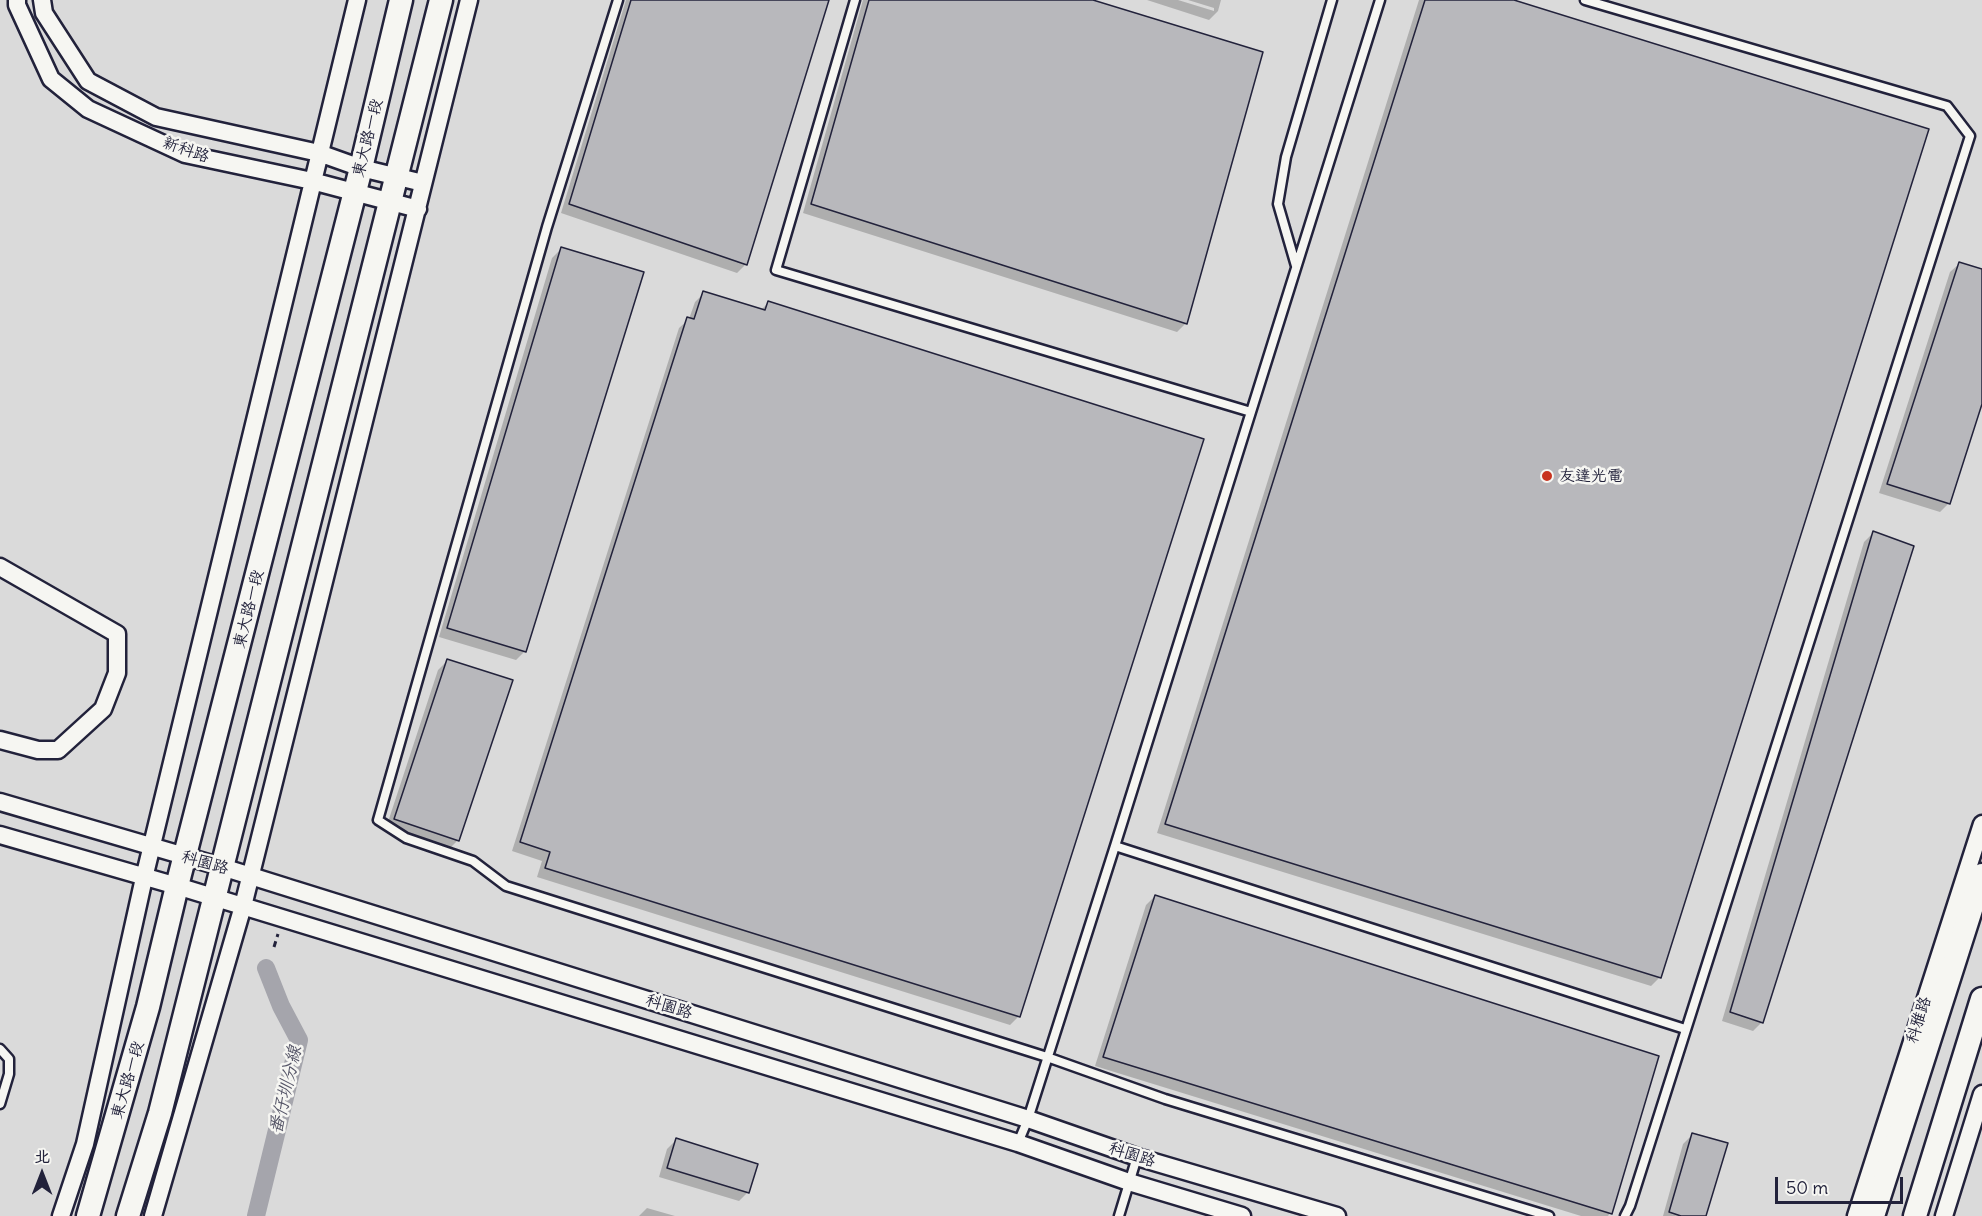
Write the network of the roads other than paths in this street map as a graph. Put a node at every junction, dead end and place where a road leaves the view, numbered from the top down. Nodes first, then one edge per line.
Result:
1 (17, 0) edge
2 (42, 0) edge
3 (357, 0) edge
4 (401, 0) edge
5 (441, 0) edge
6 (469, 0) edge
7 (618, 0) edge
8 (855, 0) edge
9 (1332, 0) edge
10 (1380, 0) edge
11 (1585, 0) edge
12 (319, 153) junction
13 (361, 168) junction
14 (398, 175) junction
15 (312, 181) junction
16 (423, 183) junction
17 (354, 194) junction
18 (391, 202) junction
19 (418, 209) junction
20 (1296, 266) junction
21 (1251, 412) junction
22 (0, 567) edge
23 (0, 740) edge
24 (0, 802) edge
25 (1982, 824) edge
26 (0, 835) edge
27 (1115, 846) junction
28 (151, 847) junction
29 (185, 857) junction
30 (222, 867) junction
31 (1982, 875) edge
32 (251, 876) junction
33 (144, 878) junction
34 (177, 886) junction
35 (213, 898) junction
36 (243, 906) junction
37 (1982, 999) edge
38 (1685, 1029) junction
39 (0, 1049) edge
40 (1047, 1057) junction
41 (1982, 1094) edge
42 (0, 1104) edge
43 (1028, 1119) junction
44 (1018, 1143) junction
45 (1137, 1157) junction
46 (1129, 1182) junction
47 (61, 1216) edge
48 (88, 1216) edge
49 (128, 1216) edge
50 (153, 1216) edge
51 (1119, 1216) edge
52 (1242, 1216) edge
53 (1337, 1216) edge
54 (1549, 1216) edge
55 (1624, 1216) edge
56 (1856, 1216) edge
57 (1873, 1216) edge
58 (1915, 1216) edge
59 (1944, 1216) edge

1 - 15 street, 新科路
2 - 12 street, 新科路
3 - 12 street
4 - 13 street, 東大路一段
5 - 14 street
6 - 16 street
7 - 40 lane
8 - 21 lane
9 - 20 lane
10 - 20 lane
11 - 38 lane
12 - 13 street, 新科路
12 - 15 street
13 - 14 street, 新科路
13 - 17 street, 東大路一段
14 - 16 street, 新科路
14 - 18 street
15 - 17 street, 新科路
15 - 28 street
16 - 19 street
17 - 18 street, 新科路
17 - 29 street, 東大路一段
18 - 19 street, 新科路
18 - 30 street
19 - 32 street
20 - 21 lane
21 - 27 lane
22 - 23 street
24 - 28 street, 科園路
25 - 56 street, 科雅路
26 - 33 street, 科園路
27 - 38 lane
27 - 40 lane
28 - 29 street, 科園路
28 - 33 street
29 - 30 street, 科園路
29 - 34 street, 東大路一段
30 - 32 street, 科園路
30 - 35 street
31 - 57 street, 科雅路
32 - 36 street
32 - 43 street, 科園路
33 - 34 street, 科園路
33 - 47 street
34 - 35 street, 科園路
34 - 48 street, 東大路一段
35 - 36 street, 科園路
35 - 49 street
36 - 44 street, 科園路
36 - 50 street
37 - 58 street
38 - 55 lane
39 - 42 lane
40 - 43 lane
40 - 54 lane
41 - 59 street
43 - 44 lane
43 - 45 street, 科園路
44 - 46 street, 科園路
45 - 46 lane
45 - 53 street, 科園路
46 - 51 lane
46 - 52 street, 科園路

